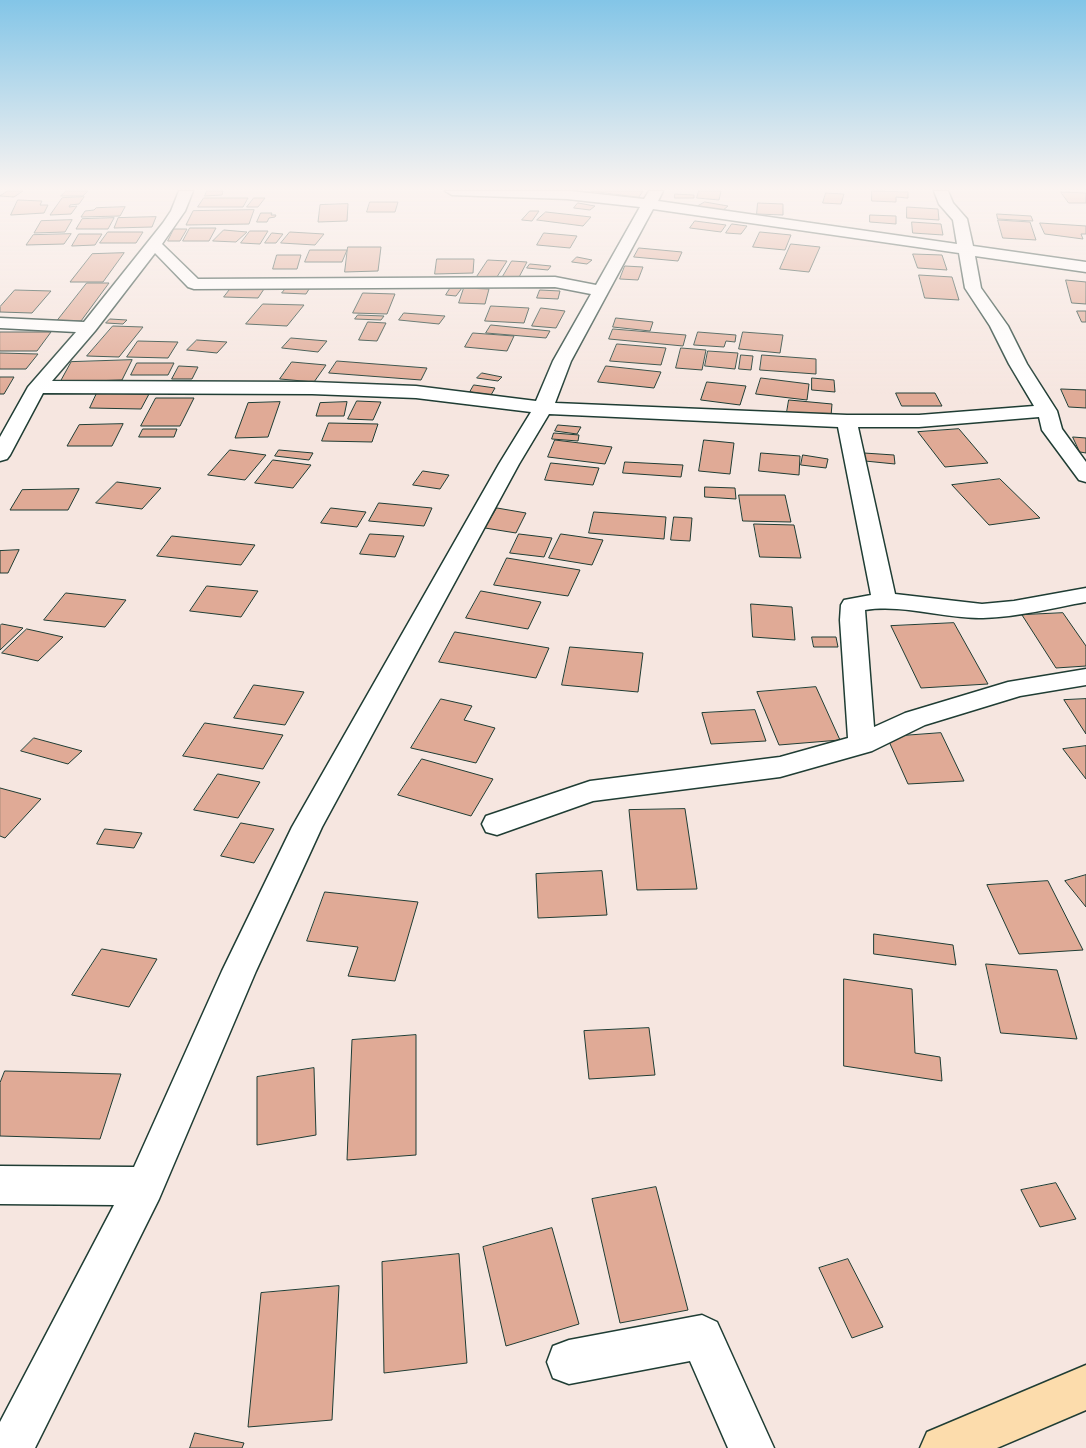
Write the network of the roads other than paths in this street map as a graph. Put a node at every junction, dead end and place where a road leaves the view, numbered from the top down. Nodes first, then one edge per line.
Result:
1 (143, 259) edge
2 (169, 259) edge
3 (611, 259) edge
4 (967, 259) edge
5 (1029, 259) edge
6 (1086, 267) edge
7 (599, 276) junction
8 (0, 323) edge
9 (89, 327) junction
10 (37, 387) junction
11 (543, 408) junction
12 (1047, 411) junction
13 (846, 421) junction
14 (1, 450) edge
15 (1086, 476) edge
16 (1086, 595) edge
17 (884, 600) junction
18 (1086, 677) edge
19 (862, 744) junction
20 (497, 824) dead end
21 (0, 1185) edge
22 (145, 1186) junction
23 (569, 1362) dead end
24 (1086, 1387) edge
25 (11, 1448) edge
26 (751, 1448) edge
27 (943, 1448) edge

1 - 9 street
2 - 7 street
3 - 7 street
4 - 12 street
5 - 6 street
7 - 11 street
8 - 9 street
9 - 10 street
10 - 11 street
10 - 14 street
11 - 13 street
11 - 22 street
12 - 13 street
12 - 15 street
13 - 17 street
16 - 17 street
17 - 19 street
18 - 19 street
19 - 20 street
21 - 22 street
22 - 25 street
23 - 26 street
24 - 27 highway

